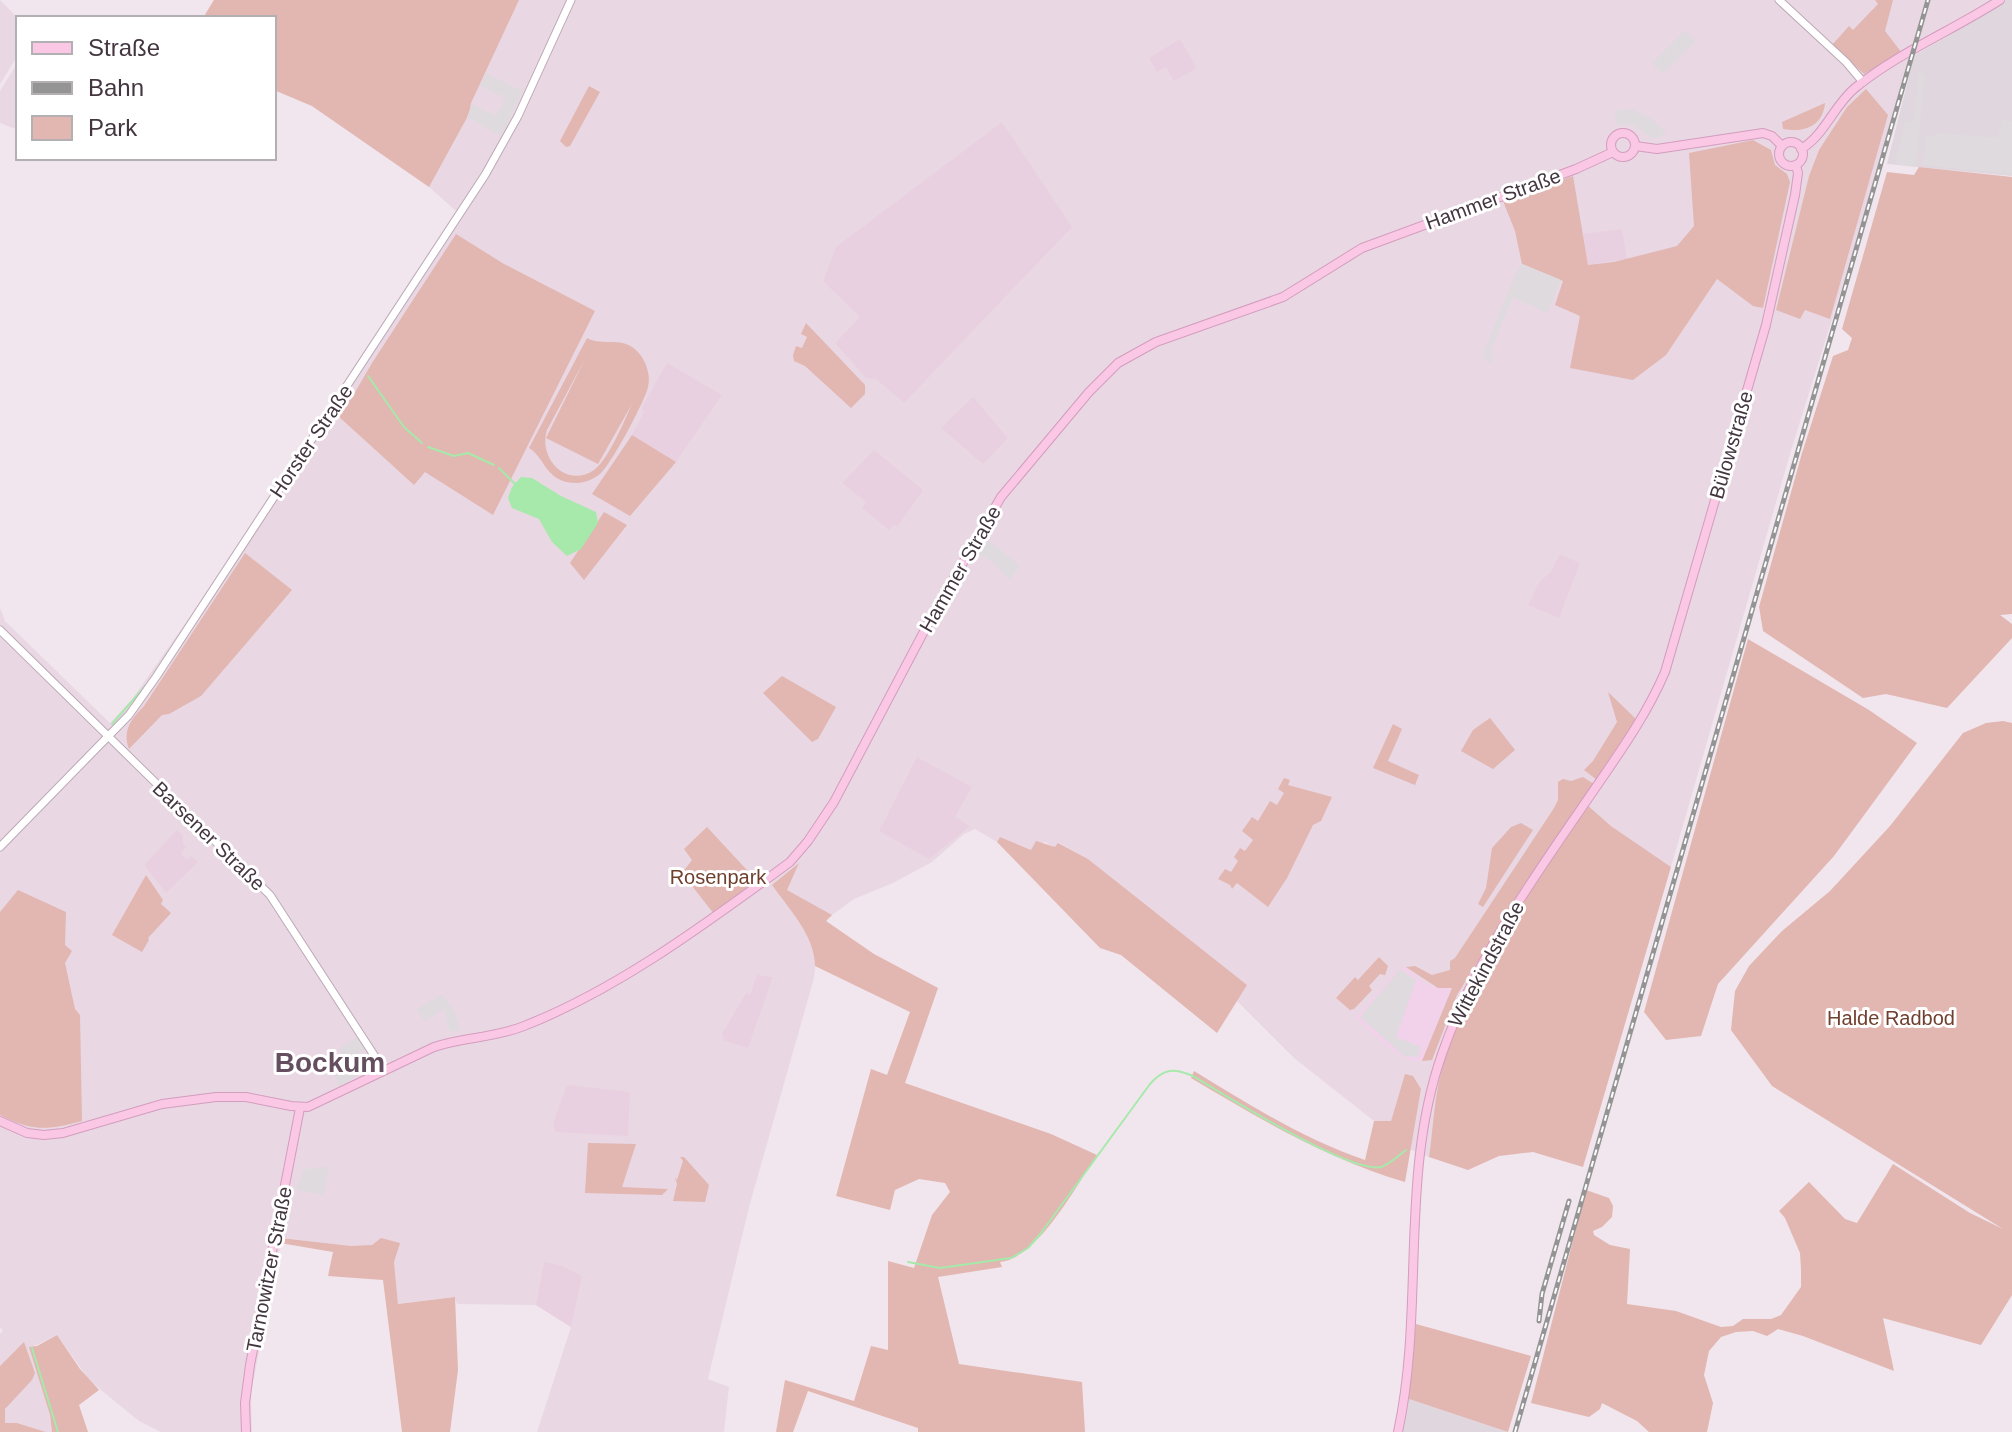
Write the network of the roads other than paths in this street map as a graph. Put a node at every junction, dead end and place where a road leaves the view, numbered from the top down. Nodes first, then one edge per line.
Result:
1 (571, 0) edge
2 (1779, 0) edge
3 (2000, 0) edge
4 (1863, 82) junction
5 (1635, 146) junction
6 (1782, 146) junction
7 (1801, 149) junction
8 (1613, 152) junction
9 (1796, 165) junction
10 (0, 630) edge
11 (1641, 719) joint
12 (107, 736) junction
13 (0, 847) edge
14 (383, 1069) junction
15 (300, 1108) junction
16 (0, 1121) edge
17 (246, 1432) edge
18 (1398, 1432) edge

1 - 12 street, Horster Straße
2 - 4 street
3 - 4 main road
4 - 7 main road
5 - 6 main road
5 - 8 main road
5 - 8 main road
6 - 7 main road
6 - 9 main road
7 - 9 main road
8 - 14 main road, Hammer Straße
9 - 11 main road, Bülowstraße
10 - 12 street, Barsener Straße
11 - 18 main road, Wittekindstraße
12 - 13 street, Horster Straße
12 - 14 street, Barsener Straße
14 - 15 main road, Hammer Straße
15 - 16 main road
15 - 17 main road, Tarnowitzer Straße

